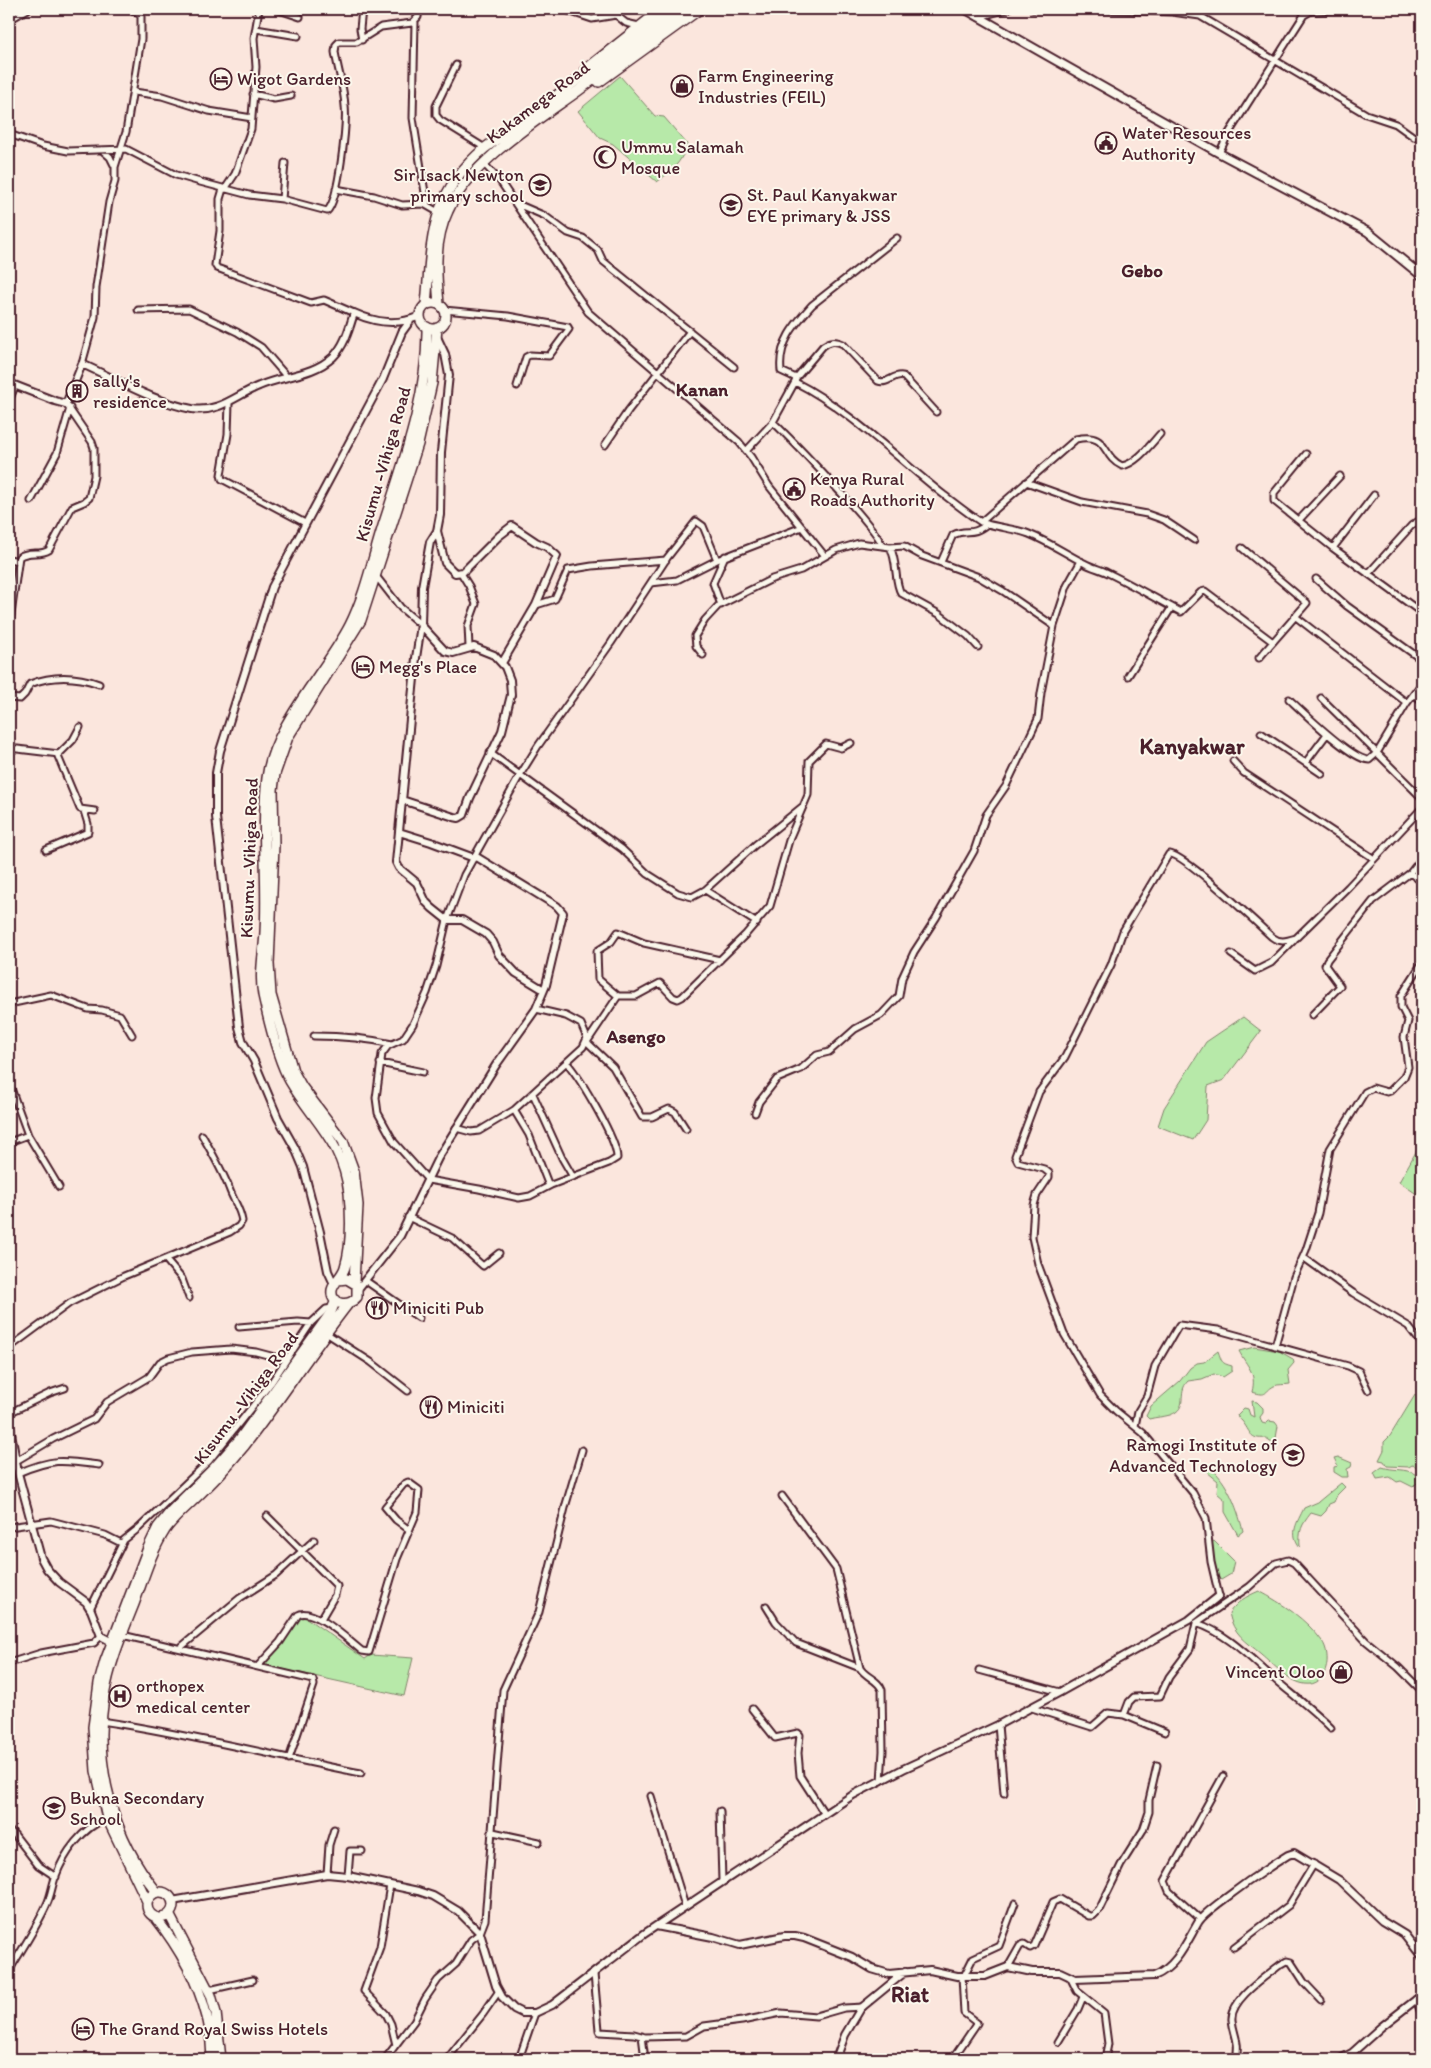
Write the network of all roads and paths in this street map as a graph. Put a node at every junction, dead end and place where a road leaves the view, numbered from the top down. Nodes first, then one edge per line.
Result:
1 (28, 9) edge
2 (130, 9) edge
3 (259, 9) edge
4 (276, 9) edge
5 (362, 9) edge
6 (419, 9) edge
7 (562, 9) edge
8 (662, 9) edge
9 (674, 9) edge
10 (687, 9) edge
11 (700, 9) edge
12 (964, 9) edge
13 (1008, 9) edge
14 (1089, 9) edge
15 (1332, 9) edge
16 (300, 17) dead end
17 (978, 17) junction
18 (9, 20) edge
19 (415, 22) junction
20 (640, 26) junction
21 (256, 29) junction
22 (298, 36) dead end
23 (362, 40) junction
24 (1277, 60) junction
25 (456, 65) dead end
26 (578, 86) junction
27 (134, 92) junction
28 (253, 94) junction
29 (291, 96) dead end
30 (252, 118) junction
31 (9, 134) edge
32 (1414, 137) dead end
33 (485, 148) junction
34 (122, 149) junction
35 (102, 150) junction
36 (1219, 153) junction
37 (285, 163) dead end
38 (484, 164) junction
39 (115, 168) junction
40 (224, 189) junction
41 (336, 189) junction
42 (282, 200) junction
43 (514, 202) junction
44 (427, 205) junction
45 (438, 212) junction
46 (897, 238) dead end
47 (1422, 276) edge
48 (426, 305) junction
49 (442, 307) junction
50 (138, 310) dead end
51 (354, 313) junction
52 (420, 316) junction
53 (410, 321) junction
54 (427, 328) junction
55 (690, 331) junction
56 (437, 333) junction
57 (82, 364) junction
58 (734, 367) dead end
59 (657, 373) junction
60 (288, 377) junction
61 (795, 380) junction
62 (12, 384) edge
63 (517, 386) dead end
64 (9, 401) edge
65 (229, 403) junction
66 (68, 406) junction
67 (936, 412) dead end
68 (773, 422) junction
69 (1160, 434) dead end
70 (605, 445) dead end
71 (747, 450) junction
72 (1306, 454) dead end
73 (1340, 476) dead end
74 (1026, 482) junction
75 (1374, 495) dead end
76 (30, 501) dead end
77 (1422, 519) edge
78 (1299, 520) junction
79 (981, 522) junction
80 (305, 523) junction
81 (987, 524) junction
82 (802, 527) junction
83 (437, 531) junction
84 (1194, 540) dead end
85 (882, 546) junction
86 (890, 547) junction
87 (1242, 548) dead end
88 (1332, 548) junction
89 (725, 556) junction
90 (825, 556) junction
91 (9, 559) edge
92 (18, 560) junction
93 (666, 560) junction
94 (717, 560) junction
95 (1081, 561) junction
96 (941, 562) junction
97 (461, 573) junction
98 (1368, 574) junction
99 (376, 576) junction
100 (1316, 579) dead end
101 (651, 583) junction
102 (536, 605) junction
103 (721, 605) junction
104 (1172, 607) junction
105 (1422, 613) edge
106 (1296, 617) junction
107 (421, 625) junction
108 (1054, 626) junction
109 (9, 628) edge
110 (1273, 642) junction
111 (468, 647) junction
112 (978, 647) dead end
113 (703, 655) dead end
114 (1259, 658) dead end
115 (1422, 660) edge
116 (502, 663) junction
117 (1128, 676) dead end
118 (1422, 683) edge
119 (99, 684) dead end
120 (1414, 694) junction
121 (9, 698) edge
122 (1321, 698) dead end
123 (1289, 699) dead end
124 (1422, 701) edge
125 (1407, 703) junction
126 (80, 728) dead end
127 (1261, 733) dead end
128 (1327, 734) junction
129 (851, 743) dead end
130 (9, 748) edge
131 (490, 753) junction
132 (1377, 753) junction
133 (57, 754) junction
134 (1233, 762) dead end
135 (1306, 762) junction
136 (1322, 774) dead end
137 (520, 775) junction
138 (1422, 798) edge
139 (402, 800) junction
140 (802, 808) junction
141 (1422, 808) edge
142 (84, 811) junction
143 (95, 811) dead end
144 (399, 832) junction
145 (46, 850) dead end
146 (474, 857) junction
147 (1373, 858) junction
148 (1422, 858) edge
149 (1410, 873) junction
150 (1422, 882) edge
151 (705, 890) junction
152 (447, 920) junction
153 (757, 923) junction
154 (1296, 938) junction
155 (1231, 954) dead end
156 (720, 960) junction
157 (1422, 963) edge
158 (544, 990) junction
159 (618, 996) junction
160 (9, 1004) edge
161 (536, 1009) junction
162 (1312, 1015) dead end
163 (132, 1035) dead end
164 (314, 1036) dead end
165 (587, 1042) junction
166 (392, 1044) junction
167 (380, 1063) junction
168 (567, 1063) junction
169 (423, 1072) dead end
170 (9, 1083) edge
171 (533, 1094) junction
172 (514, 1110) junction
173 (755, 1113) dead end
174 (456, 1128) junction
175 (686, 1128) dead end
176 (28, 1134) junction
177 (202, 1135) dead end
178 (9, 1142) edge
179 (574, 1177) junction
180 (428, 1180) junction
181 (549, 1186) junction
182 (59, 1187) dead end
183 (408, 1217) junction
184 (499, 1253) dead end
185 (1303, 1257) junction
186 (166, 1260) junction
187 (366, 1280) junction
188 (336, 1282) junction
189 (356, 1286) junction
190 (189, 1298) dead end
191 (334, 1304) junction
192 (348, 1304) junction
193 (419, 1318) dead end
194 (311, 1323) junction
195 (239, 1327) dead end
196 (326, 1333) junction
197 (1422, 1344) edge
198 (1275, 1346) junction
199 (9, 1348) edge
200 (286, 1360) junction
201 (65, 1388) dead end
202 (1368, 1390) dead end
203 (408, 1391) dead end
204 (9, 1413) edge
205 (9, 1421) edge
206 (1135, 1426) junction
207 (582, 1450) dead end
208 (99, 1465) dead end
209 (9, 1467) edge
210 (17, 1467) junction
211 (782, 1496) dead end
212 (267, 1516) dead end
213 (31, 1523) junction
214 (9, 1527) edge
215 (408, 1529) junction
216 (314, 1540) dead end
217 (121, 1543) junction
218 (301, 1551) junction
219 (1219, 1596) joint
220 (766, 1606) dead end
221 (90, 1609) junction
222 (321, 1619) junction
223 (1188, 1620) junction
224 (1196, 1623) junction
225 (122, 1635) junction
226 (101, 1636) junction
227 (112, 1642) junction
228 (180, 1648) junction
229 (9, 1663) edge
230 (258, 1666) junction
231 (860, 1668) junction
232 (979, 1670) dead end
233 (1422, 1691) edge
234 (1060, 1692) junction
235 (1032, 1708) junction
236 (752, 1709) dead end
237 (1124, 1715) junction
238 (101, 1721) junction
239 (998, 1725) junction
240 (1331, 1728) dead end
241 (1165, 1732) dead end
242 (289, 1759) junction
243 (1157, 1765) dead end
244 (361, 1774) dead end
245 (1223, 1776) dead end
246 (881, 1781) junction
247 (1004, 1793) dead end
248 (650, 1796) dead end
249 (720, 1811) dead end
250 (824, 1813) junction
251 (107, 1818) junction
252 (334, 1829) dead end
253 (9, 1831) edge
254 (493, 1832) junction
255 (539, 1842) dead end
256 (362, 1851) dead end
257 (1314, 1864) junction
258 (327, 1874) junction
259 (348, 1876) junction
260 (56, 1877) junction
261 (722, 1881) junction
262 (390, 1885) junction
263 (157, 1892) junction
264 (147, 1901) junction
265 (172, 1901) junction
266 (1015, 1903) dead end
267 (685, 1906) junction
268 (169, 1914) junction
269 (155, 1917) junction
270 (1200, 1919) junction
271 (656, 1926) junction
272 (480, 1933) junction
273 (1234, 1947) dead end
274 (1422, 1957) edge
275 (1008, 1967) junction
276 (9, 1971) edge
277 (906, 1971) junction
278 (594, 1974) junction
279 (963, 1976) junction
280 (1070, 1977) junction
281 (253, 1980) dead end
282 (209, 1990) junction
283 (499, 1992) junction
284 (1083, 1996) junction
285 (1419, 1997) edge
286 (1321, 2000) dead end
287 (863, 2006) junction
288 (535, 2013) junction
289 (1422, 2016) edge
290 (642, 2036) junction
291 (1058, 2042) dead end
292 (396, 2045) junction
293 (1350, 2056) edge
294 (954, 2057) dead end
295 (212, 2059) edge
296 (221, 2059) edge
297 (386, 2059) edge
298 (447, 2059) edge
299 (519, 2059) edge
300 (645, 2059) edge
301 (836, 2059) edge
302 (1105, 2059) edge
303 (1236, 2059) edge
304 (1340, 2059) edge

1 - 18 street
2 - 27 street
3 - 21 street
4 - 16 street
5 - 23 street
6 - 19 street
7 - 20 street
8 - 20 highway
9 - 26 highway
10 - 26 highway, Kakamega Road
11 - 26 highway
12 - 17 main road
13 - 17 street
14 - 24 street
15 - 24 street
17 - 36 main road
19 - 23 street
19 - 44 street
20 - 26 highway
21 - 22 street
21 - 28 street
23 - 41 street
24 - 32 street
24 - 36 street
25 - 33 street
26 - 33 highway
26 - 38 highway, Kakamega Road
27 - 30 street
27 - 34 street
28 - 29 street
28 - 30 street
30 - 40 street
31 - 35 street
33 - 45 highway
34 - 35 street
34 - 39 street
34 - 40 street
35 - 39 street
36 - 47 main road
37 - 42 street
38 - 43 street
38 - 49 highway, Kakamega Road
39 - 57 street
40 - 42 street
40 - 51 street
41 - 42 street
41 - 44 street
43 - 55 street
43 - 59 street
44 - 45 street
45 - 48 highway
46 - 61 street
48 - 49 highway
48 - 52 highway
49 - 56 highway
49 - 63 street
50 - 60 street
51 - 53 street
51 - 60 street
52 - 53 street
52 - 54 highway
53 - 80 street
54 - 56 highway
54 - 188 highway, Kisumu -Vihiga Road
55 - 58 street
55 - 59 street
56 - 83 street
56 - 99 highway, Kisumu -Vihiga Road
57 - 65 street
57 - 66 street
59 - 70 street
59 - 71 street
60 - 65 street
61 - 67 street
61 - 68 street
61 - 79 street
62 - 64 street
62 - 66 street
65 - 80 street
66 - 76 street
66 - 92 street
68 - 71 street
68 - 85 street
69 - 74 street
71 - 82 street
72 - 78 street
73 - 78 street
74 - 79 street
74 - 84 street
75 - 88 street
77 - 98 street
78 - 88 street
79 - 81 street
80 - 188 street
81 - 95 street
81 - 96 street
82 - 89 street
82 - 90 street
83 - 97 street
83 - 107 street
85 - 86 street
85 - 90 street
86 - 96 street
86 - 112 street
87 - 106 street
88 - 98 street
89 - 94 street
89 - 103 street
90 - 103 street
91 - 92 street
92 - 109 street
93 - 94 street
93 - 101 street
93 - 102 street
94 - 101 street
95 - 104 street
95 - 108 street
96 - 108 street
97 - 102 street
97 - 111 street
98 - 105 street
99 - 107 street
99 - 189 highway, Kisumu -Vihiga Road
100 - 115 street
101 - 137 street
102 - 116 street
103 - 113 street
104 - 110 street
104 - 117 street
106 - 110 street
106 - 125 street
107 - 111 street
107 - 139 street
108 - 173 street
110 - 114 street
111 - 116 street
116 - 131 street
118 - 120 street
119 - 121 street
120 - 124 street
120 - 125 street
122 - 132 street
123 - 128 street
125 - 132 street
126 - 133 street
127 - 135 street
128 - 132 street
128 - 135 street
129 - 140 street
130 - 133 street
131 - 137 street
131 - 139 street
132 - 138 street
133 - 142 street
134 - 147 street
135 - 136 street
137 - 146 street
137 - 151 street
139 - 144 street
140 - 151 street
140 - 153 street
141 - 147 street
142 - 143 street
142 - 145 street
144 - 146 street
144 - 152 street
146 - 152 street
146 - 158 street
147 - 154 street
148 - 149 street
149 - 150 street
149 - 162 street
151 - 153 street
152 - 158 street
152 - 166 street
153 - 156 street
154 - 155 street
154 - 206 street
156 - 159 street
156 - 159 street
157 - 185 street
158 - 161 street
159 - 165 street
160 - 163 street
161 - 165 street
161 - 174 street
164 - 166 street
165 - 168 street
165 - 175 street
166 - 167 street
167 - 169 street
167 - 180 street
168 - 171 street
168 - 179 street
170 - 176 street
171 - 172 street
171 - 179 street
172 - 174 street
172 - 181 street
174 - 180 street
176 - 178 street
176 - 182 street
177 - 186 street
179 - 181 street
180 - 181 street
180 - 183 street
183 - 184 street
183 - 187 street
185 - 197 street
185 - 198 street
186 - 190 street
186 - 199 street
187 - 189 street
187 - 193 street
188 - 189 highway
188 - 191 highway
189 - 192 highway
191 - 192 highway
191 - 194 street
191 - 227 highway, Kisumu -Vihiga Road
192 - 196 highway, Kisumu -Vihiga Road
194 - 195 street
194 - 200 street
196 - 203 street
196 - 225 highway, Kisumu -Vihiga Road
198 - 202 street
198 - 206 street
200 - 210 street
200 - 217 street
201 - 204 street
205 - 210 street
206 - 219 street
207 - 254 street
208 - 210 street
209 - 210 street
210 - 213 street
211 - 231 street
212 - 218 street
213 - 214 street
213 - 217 street
213 - 221 street
215 - 215 street
215 - 222 street
216 - 218 street
217 - 221 street
218 - 222 street
218 - 228 street
219 - 223 street
220 - 231 street
221 - 226 street
222 - 230 street
223 - 224 street
223 - 234 street
224 - 233 street
224 - 237 street
224 - 240 street
225 - 228 street
225 - 238 highway, Kisumu -Vihiga Road
226 - 227 street
226 - 229 street
227 - 251 highway, Kisumu -Vihiga Road
228 - 230 street
230 - 242 street
231 - 246 street
232 - 234 street
234 - 235 street
235 - 237 street
235 - 239 street
236 - 250 street
237 - 241 street
238 - 242 street
238 - 263 highway, Kisumu -Vihiga Road
239 - 246 street
239 - 247 street
242 - 244 street
243 - 275 street
245 - 270 street
246 - 250 street
248 - 267 street
249 - 261 street
250 - 261 street
251 - 260 street
251 - 264 highway, Kisumu -Vihiga Road
252 - 258 street
253 - 260 street
254 - 255 street
254 - 272 street
256 - 259 street
257 - 270 street
257 - 273 street
257 - 274 street
258 - 259 street
258 - 265 street
259 - 262 street
260 - 276 street
261 - 267 street
262 - 272 street
262 - 292 street
263 - 264 highway
263 - 265 highway
264 - 269 highway
265 - 268 highway
266 - 279 street
267 - 271 street
268 - 269 highway
268 - 282 highway
269 - 295 highway
270 - 280 street
271 - 277 street
271 - 278 street
272 - 283 street
272 - 292 street
275 - 279 street
275 - 280 street
277 - 279 street
277 - 287 street
278 - 288 street
278 - 290 street
279 - 294 street
280 - 284 street
281 - 282 street
282 - 296 highway
283 - 288 street
283 - 298 street
284 - 291 street
284 - 302 street
285 - 289 street
285 - 293 street
286 - 303 street
287 - 290 street
287 - 301 street
288 - 299 street
290 - 300 street
292 - 297 street
293 - 304 street

